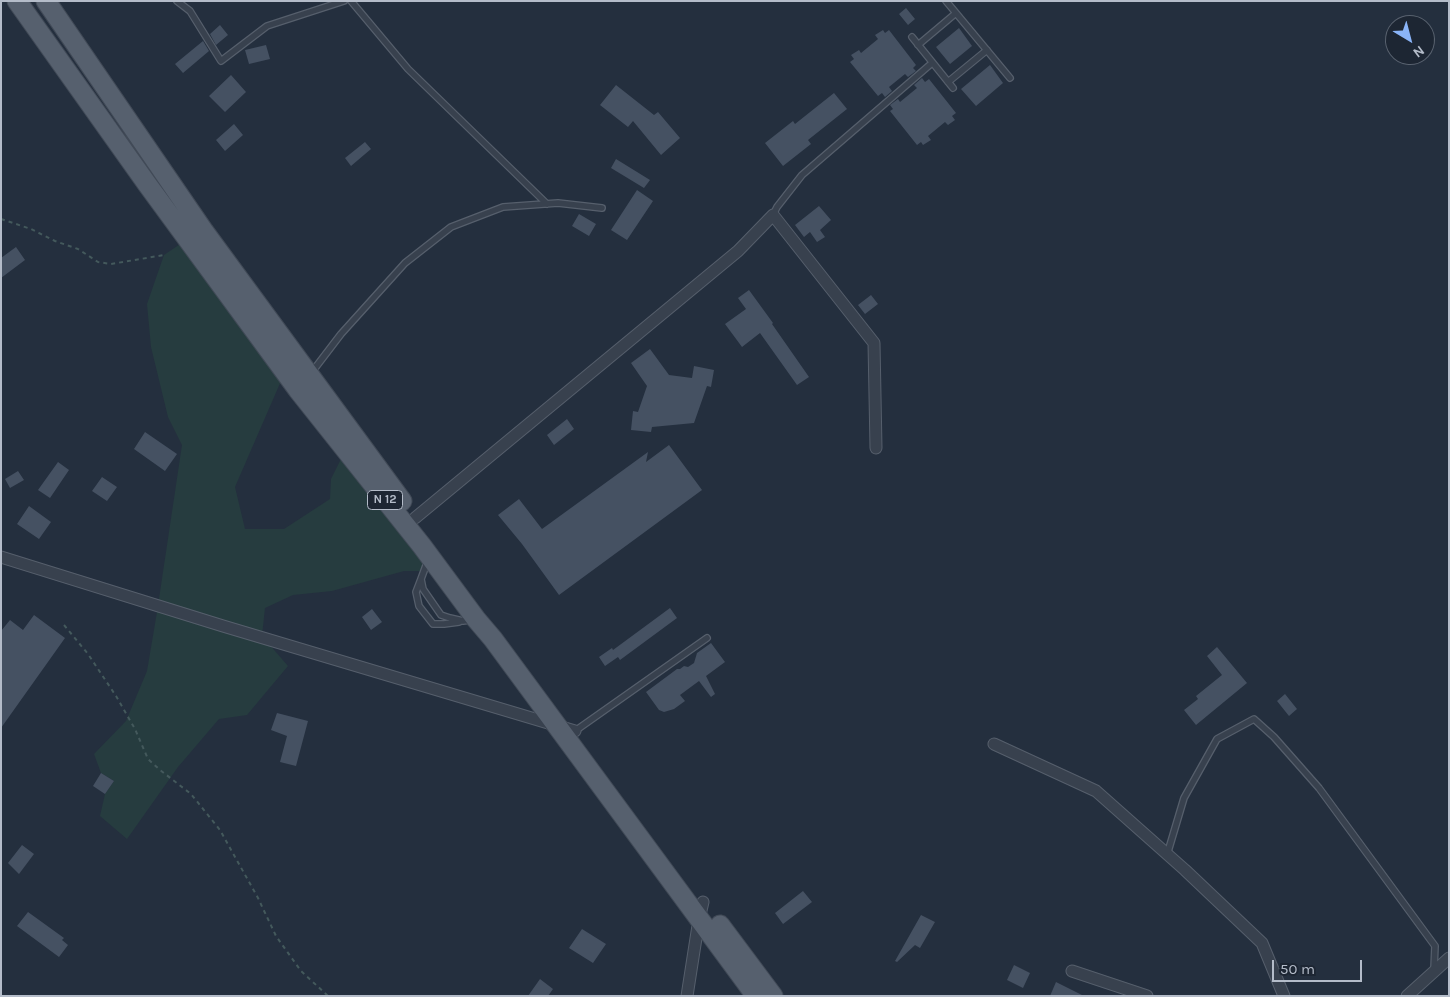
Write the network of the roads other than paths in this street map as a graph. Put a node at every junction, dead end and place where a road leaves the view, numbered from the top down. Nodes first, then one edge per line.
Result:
1 (17, 1) edge
2 (177, 1) edge
3 (344, 1) edge
4 (351, 1) edge
5 (946, 1) edge
6 (50, 4) edge
7 (956, 13) junction
8 (912, 37) dead end
9 (918, 45) junction
10 (987, 50) junction
11 (932, 63) junction
12 (1010, 78) dead end
13 (948, 82) junction
14 (953, 88) dead end
15 (547, 204) junction
16 (602, 208) dead end
17 (773, 215) junction
18 (309, 376) junction
19 (876, 448) dead end
20 (415, 518) junction
21 (429, 555) junction
22 (1, 557) edge
23 (421, 579) junction
24 (469, 620) junction
25 (707, 638) dead end
26 (566, 729) junction
27 (994, 744) dead end
28 (1167, 854) junction
29 (701, 910) junction
30 (1449, 958) edge
31 (1072, 971) dead end
32 (1434, 971) junction
33 (688, 996) edge
34 (756, 996) edge
35 (773, 996) edge
36 (1147, 996) edge
37 (1284, 996) edge
38 (1407, 996) edge

1 - 21 main road, N 12
2 - 3 lane
4 - 15 lane
5 - 7 lane
6 - 18 main road, N 12
7 - 9 lane
7 - 10 lane
8 - 9 lane
9 - 11 lane
10 - 12 lane
10 - 13 lane
11 - 13 lane
11 - 17 lane
13 - 14 lane
15 - 16 lane
15 - 18 lane
17 - 19 street
17 - 20 street
18 - 20 main road, N 12
20 - 26 main road, N 12
21 - 23 lane
21 - 24 main road, N 12
22 - 26 street
23 - 24 lane
23 - 24 lane
24 - 26 main road, N 12
25 - 26 lane
26 - 29 main road, N 12
27 - 28 street
28 - 32 lane
28 - 37 street
29 - 33 street
29 - 34 main road, N 12
29 - 35 main road, N 12
30 - 32 street
31 - 36 street
32 - 38 street

